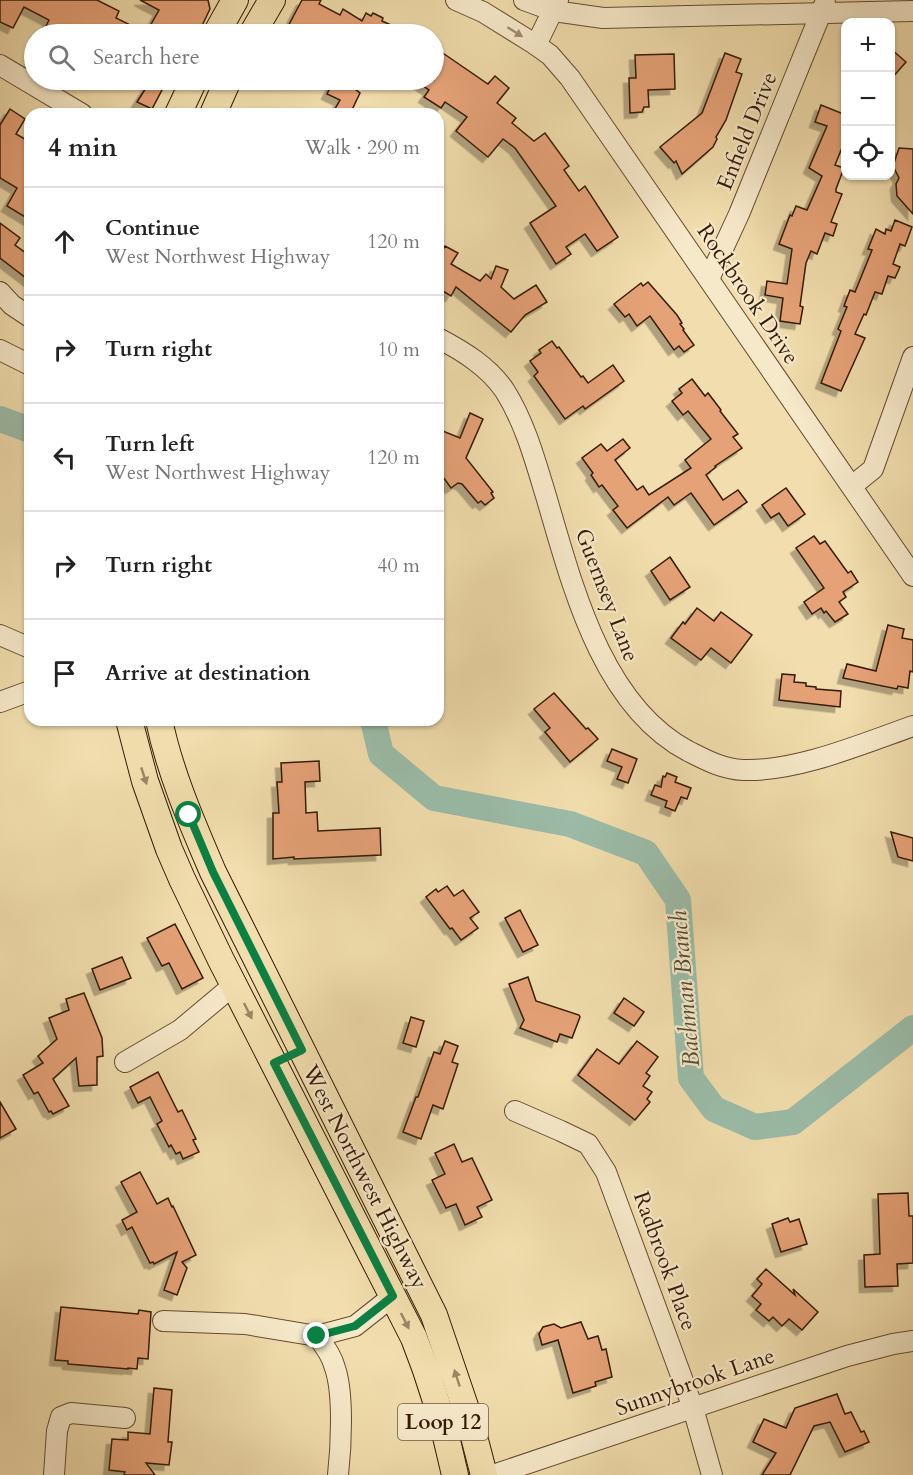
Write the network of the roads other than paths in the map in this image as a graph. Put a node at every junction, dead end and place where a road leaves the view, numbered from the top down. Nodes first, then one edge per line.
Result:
1 (272, 0) edge
2 (456, 0) edge
3 (524, 0) edge
4 (556, 6) edge
5 (824, 7) edge
6 (913, 11) edge
7 (258, 24) edge
8 (536, 45) junction
9 (0, 65) edge
10 (24, 79) edge
11 (42, 90) edge
12 (189, 90) edge
13 (224, 90) edge
14 (72, 108) edge
15 (181, 108) edge
16 (216, 108) edge
17 (709, 279) junction
18 (0, 292) edge
19 (24, 313) edge
20 (444, 341) edge
21 (0, 350) edge
22 (913, 357) edge
23 (24, 362) edge
24 (852, 486) junction
25 (913, 576) edge
26 (0, 635) edge
27 (24, 645) edge
28 (24, 693) edge
29 (0, 702) edge
30 (131, 726) edge
31 (160, 726) edge
32 (913, 726) edge
33 (235, 984) junction
34 (302, 1050) junction
35 (125, 1062) dead end
36 (274, 1063) junction
37 (515, 1112) dead end
38 (393, 1296) junction
39 (164, 1321) dead end
40 (317, 1336) junction
41 (913, 1341) edge
42 (693, 1408) junction
43 (124, 1418) dead end
44 (54, 1475) edge
45 (338, 1475) edge
46 (455, 1475) edge
47 (484, 1475) edge
48 (493, 1475) edge
49 (712, 1475) edge

1 - 7 main road
2 -> 8 street, Rockbrook Drive
3 - 4 street
4 - 5 street
4 - 8 street
5 - 6 street
5 - 17 street, Enfield Drive
8 - 17 street, Rockbrook Drive
9 - 10 street
11 - 14 street
12 - 15 main road
13 - 16 main road
17 - 24 street, Rockbrook Drive
18 - 19 street
20 - 32 street, Guernsey Lane
21 - 23 street
22 - 24 street
24 - 25 street, Rockbrook Drive
26 - 27 street
28 - 29 street
30 -> 33 main road, West Northwest Highway / Loop 12
31 - 34 main road, West Northwest Highway / Loop 12
33 - 35 street
33 -> 36 main road, West Northwest Highway / Loop 12
34 - 36 main road
47 -> 34 main road, West Northwest Highway / Loop 12
36 - 38 main road, West Northwest Highway / Loop 12
37 - 42 street, Radbrook Place
38 - 40 street
38 -> 46 main road, West Northwest Highway / Loop 12
39 - 40 street
40 - 45 street
41 - 42 street, Sunnybrook Lane
42 - 48 street, Sunnybrook Lane
42 - 49 street, Radbrook Place
43 - 44 street

